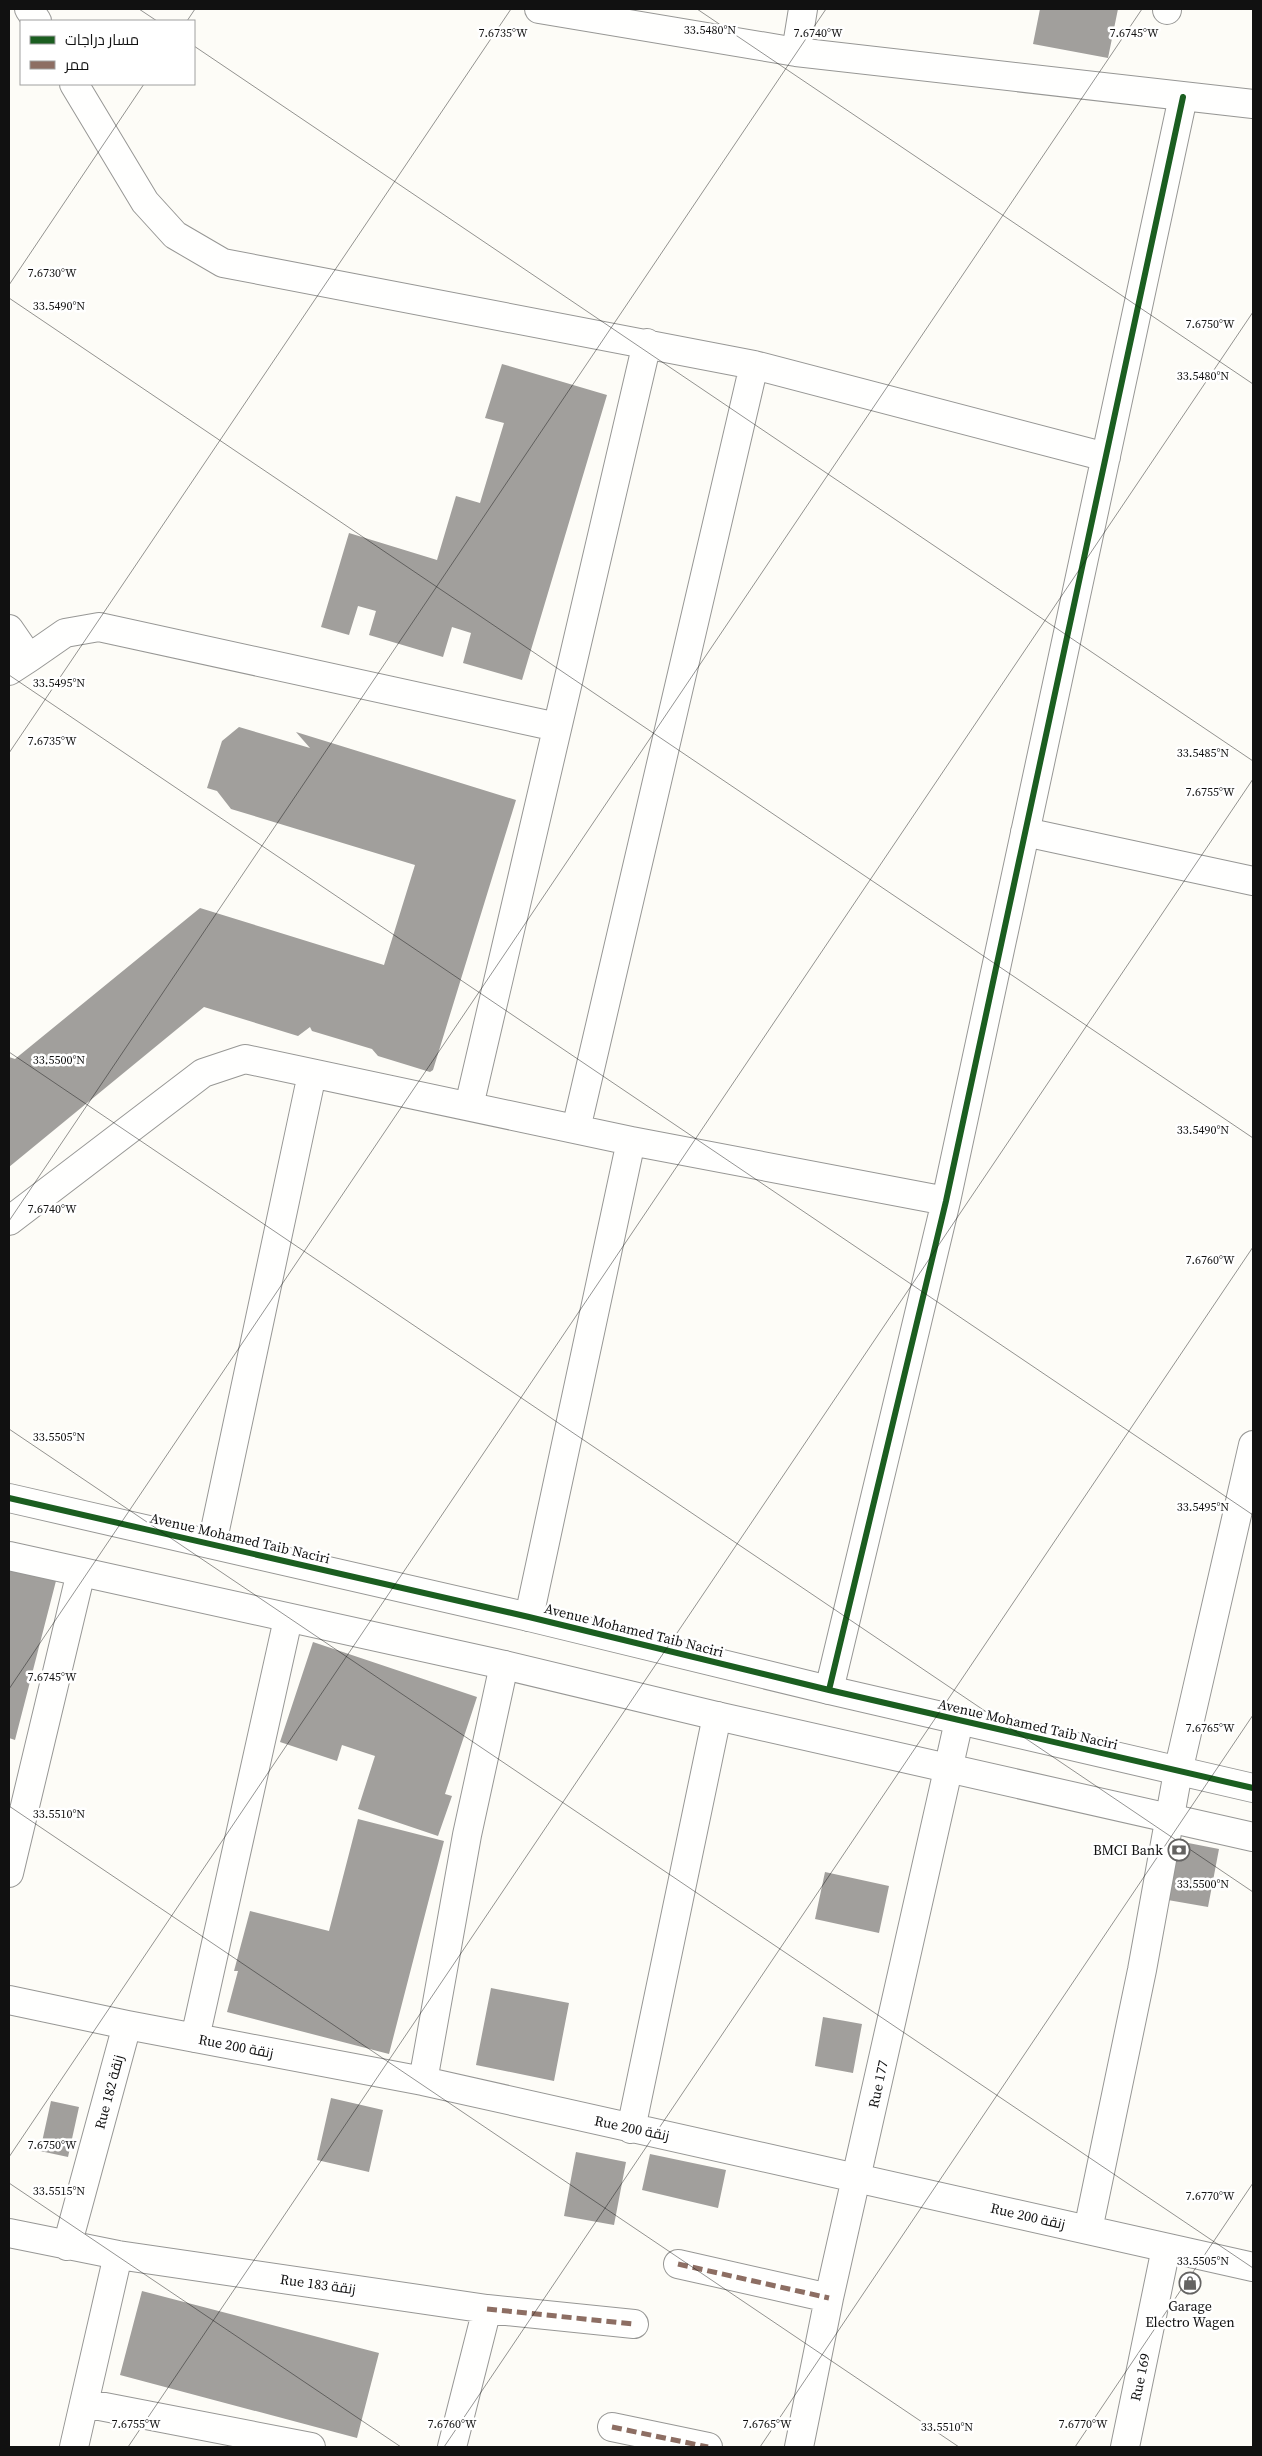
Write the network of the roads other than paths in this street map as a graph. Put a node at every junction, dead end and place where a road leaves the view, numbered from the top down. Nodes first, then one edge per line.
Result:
1 (29, 9) edge
2 (539, 9) edge
3 (804, 9) edge
4 (35, 20) edge
5 (796, 52) junction
6 (75, 85) edge
7 (1183, 97) junction
8 (1253, 104) edge
9 (648, 343) junction
10 (754, 365) junction
11 (1106, 457) junction
12 (9, 629) edge
13 (19, 665) edge
14 (557, 726) junction
15 (1026, 832) junction
16 (1253, 881) edge
17 (312, 1074) junction
18 (469, 1106) junction
19 (576, 1129) junction
20 (631, 1141) junction
21 (946, 1201) junction
22 (9, 1221) edge
23 (1253, 1445) edge
24 (9, 1498) edge
25 (212, 1544) junction
26 (9, 1556) edge
27 (81, 1572) junction
28 (530, 1617) junction
29 (288, 1619) junction
30 (504, 1665) junction
31 (829, 1690) junction
32 (716, 1716) junction
33 (959, 1721) junction
34 (947, 1769) junction
35 (1178, 1772) junction
36 (1253, 1788) edge
37 (1169, 1818) junction
38 (1253, 1837) edge
39 (9, 1873) edge
40 (9, 2000) edge
41 (127, 2025) junction
42 (195, 2038) junction
43 (423, 2081) junction
44 (631, 2128) junction
45 (858, 2177) junction
46 (1088, 2230) junction
47 (9, 2233) edge
48 (67, 2246) junction
49 (1166, 2248) junction
50 (118, 2255) junction
51 (678, 2264) dead end
52 (1253, 2268) edge
53 (830, 2298) junction
54 (486, 2309) junction
55 (634, 2324) dead end
56 (84, 2403) junction
57 (612, 2427) dead end
58 (74, 2447) edge
59 (311, 2447) edge
60 (452, 2447) edge
61 (708, 2447) edge
62 (799, 2447) edge
63 (1125, 2447) edge

1 - 4 street
2 - 5 street
3 - 5 street
5 - 7 street
6 - 9 street
7 - 8 street
7 - 11 street
9 - 10 street
9 - 14 street
10 - 11 street
10 - 19 street
11 - 15 street
12 - 13 street
13 - 14 street
14 - 18 street
15 - 16 street
15 - 21 street
17 - 18 street
17 - 22 street
17 - 25 street
18 - 19 street
19 - 20 street
20 - 21 street
20 - 28 street
21 - 31 street
23 - 35 street
24 - 25 street, Avenue Mohamed Taib Naciri
25 - 28 street, Avenue Mohamed Taib Naciri
26 - 27 street
27 - 29 street
27 - 39 street
28 - 31 street, Avenue Mohamed Taib Naciri
29 - 30 street
29 - 42 street
30 - 32 street
30 - 43 street
31 - 33 street, Avenue Mohamed Taib Naciri
32 - 34 street
32 - 44 street
33 - 34 street, Rue 177
33 - 35 street, Avenue Mohamed Taib Naciri
34 - 37 street
34 - 45 street, Rue 177
35 - 36 street, Avenue Mohamed Taib Naciri
35 - 37 street
37 - 38 street
37 - 46 street
40 - 41 street, Rue 200 زنقة
41 - 42 street, Rue 200 زنقة
41 - 48 street, Rue 182 زنقة
42 - 43 street, Rue 200 زنقة
43 - 44 street, Rue 200 زنقة
44 - 45 street, Rue 200 زنقة
45 - 46 street, Rue 200 زنقة
45 - 53 street, Rue 177
46 - 49 street, Rue 200 زنقة
47 - 48 street, Rue 183 زنقة
48 - 50 street, Rue 183 زنقة
49 - 52 street, Rue 200 زنقة
49 - 63 street, Rue 169
50 - 54 street, Rue 183 زنقة
50 - 56 street
51 - 53 street
53 - 62 street, Rue 177
54 - 55 street, Rue 183 زنقة
54 - 60 street
56 - 58 street
56 - 59 street
57 - 61 street

